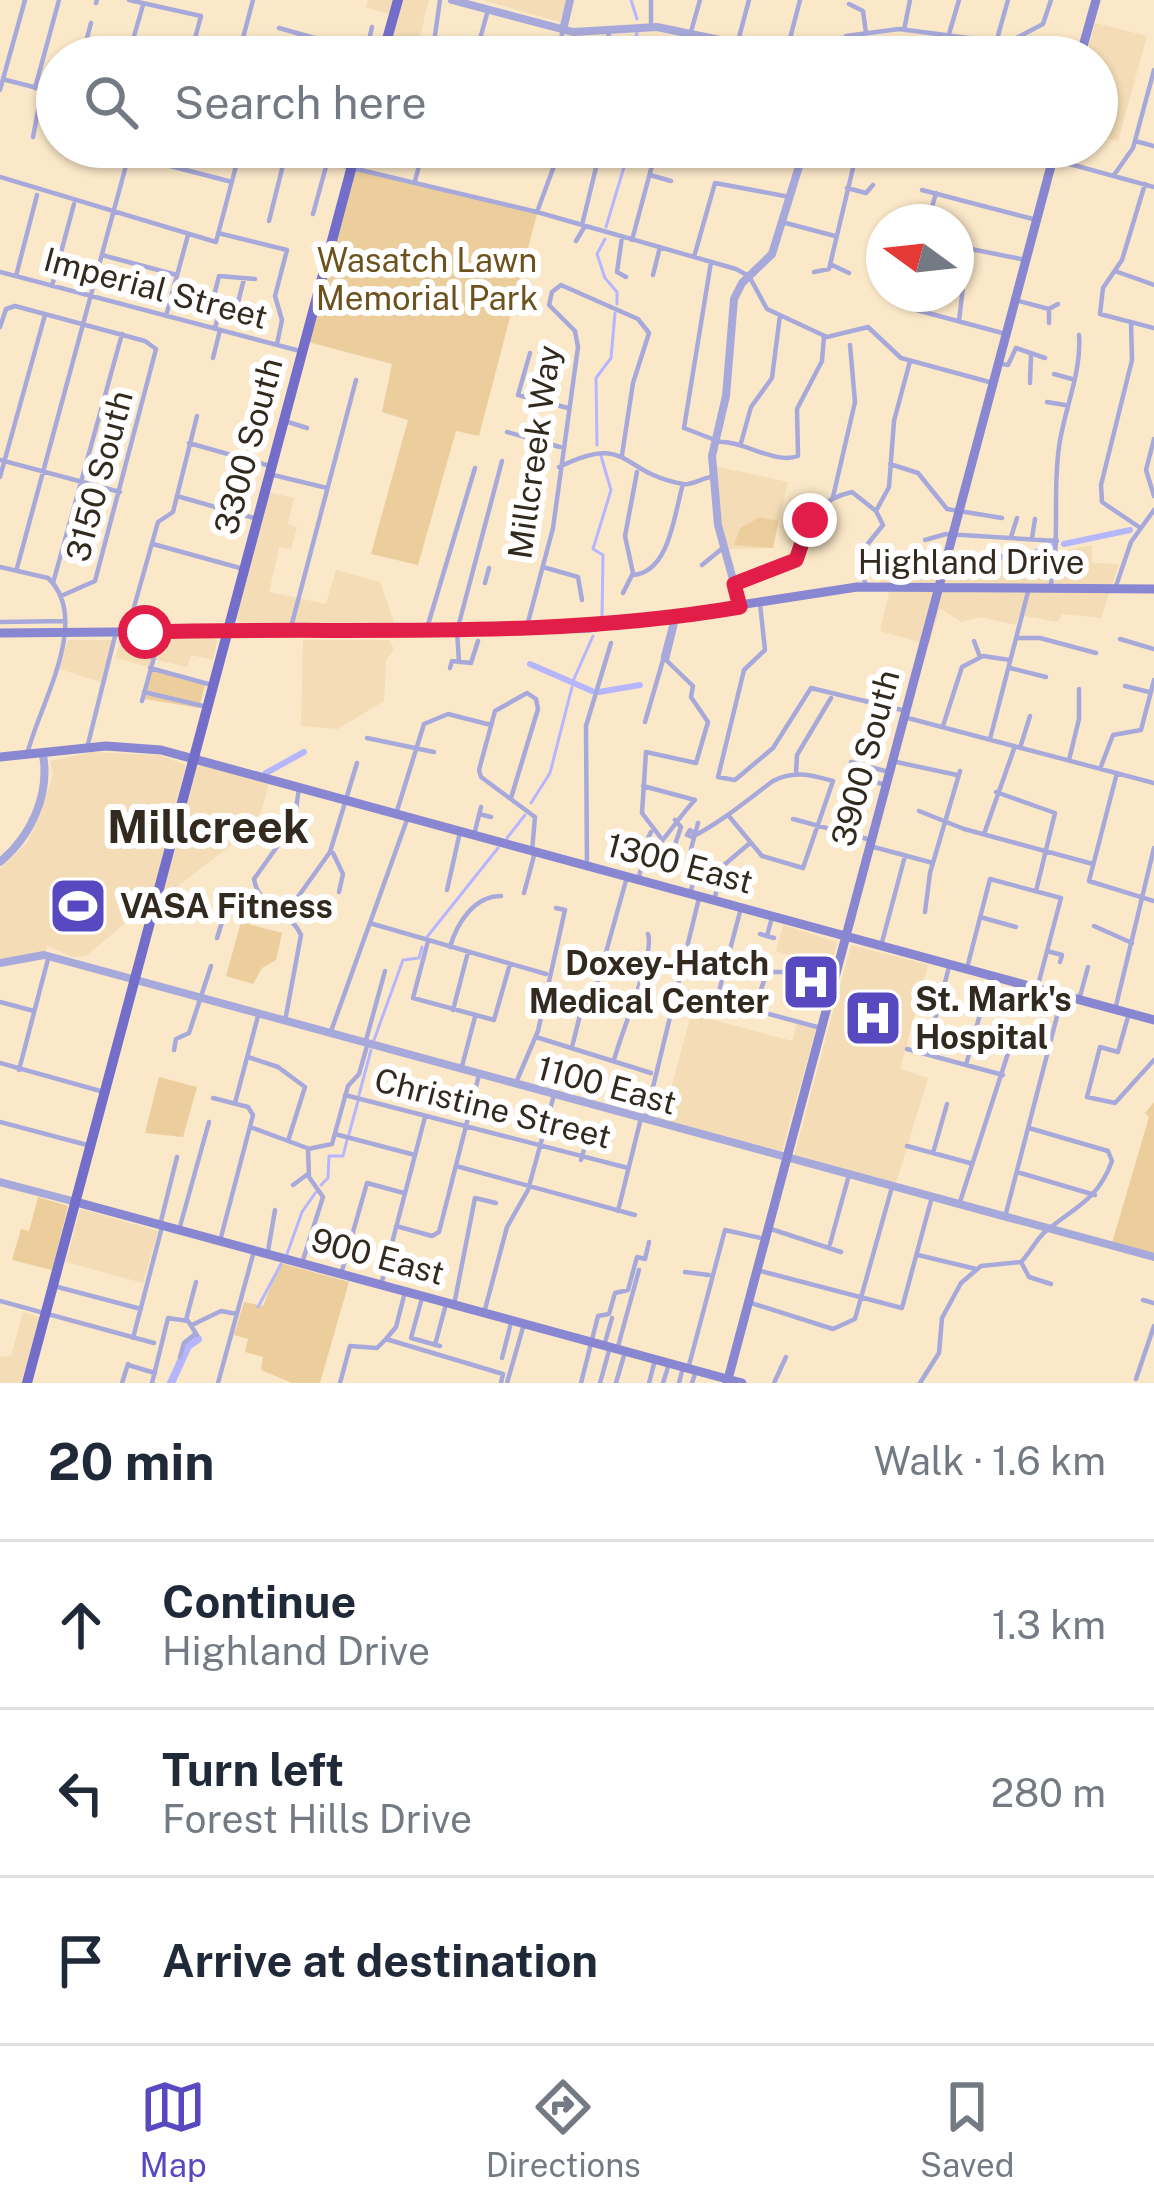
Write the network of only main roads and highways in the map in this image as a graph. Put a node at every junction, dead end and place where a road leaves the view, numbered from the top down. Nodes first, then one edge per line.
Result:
1 (398, 0) edge
2 (1096, 0) edge
3 (388, 36) edge
4 (1086, 36) edge
5 (351, 168) edge
6 (1051, 168) edge
7 (938, 587) junction
8 (1154, 589) edge
9 (228, 631) junction
10 (0, 633) edge
11 (0, 757) edge
12 (192, 758) junction
13 (846, 936) junction
14 (1154, 1020) edge
15 (76, 1202) junction
16 (727, 1381) edge
17 (27, 1383) edge
18 (742, 1383) edge

1 - 3 main road
2 - 4 main road
5 - 9 main road, 3300 South
6 - 7 main road, 3900 South
7 - 8 main road, Highland Drive
7 - 9 main road, Highland Drive
7 - 13 main road, 3900 South
9 - 10 main road, Highland Drive
9 - 12 main road, 3300 South
11 - 12 main road, 1300 East
12 - 13 main road, 1300 East
12 - 15 main road, 3300 South
13 - 14 main road, 1300 East
13 - 16 main road, 3900 South
15 - 16 main road, 900 East
15 - 17 main road, 3300 South
16 - 18 main road, 900 East

